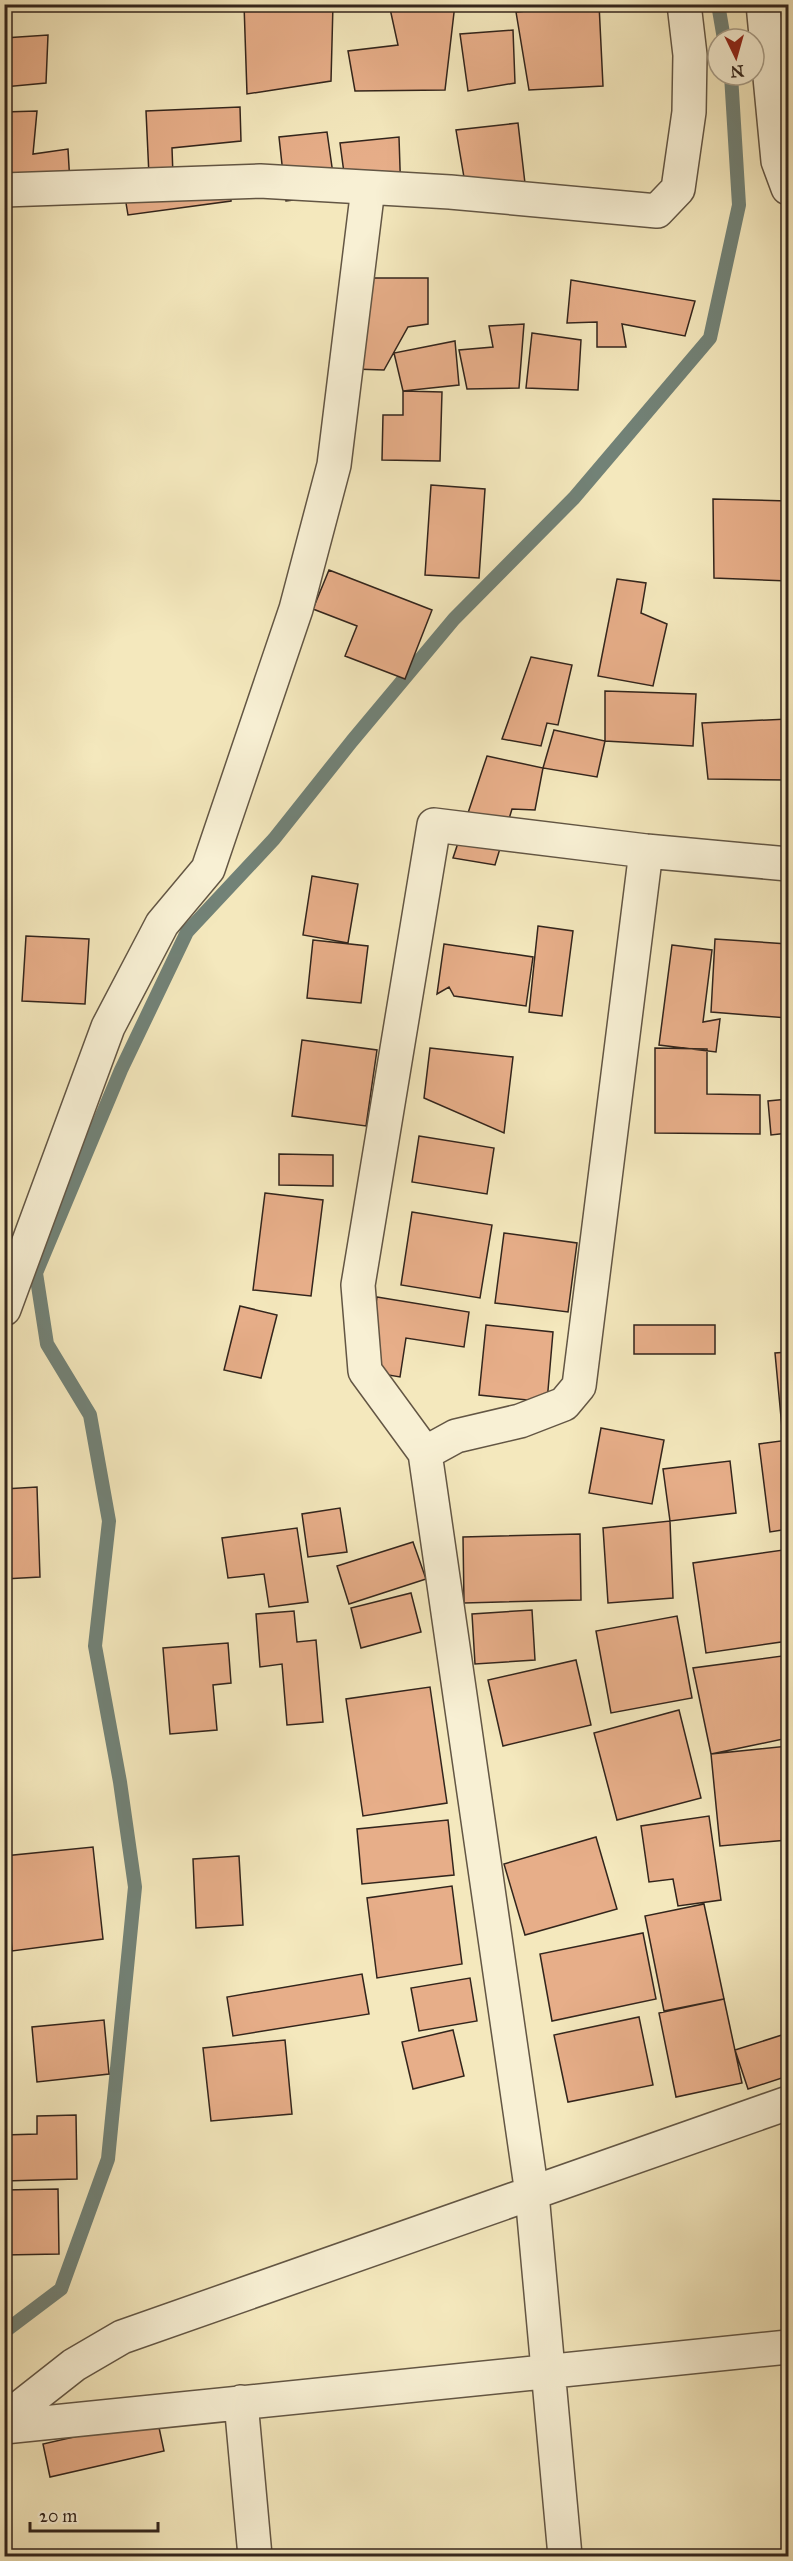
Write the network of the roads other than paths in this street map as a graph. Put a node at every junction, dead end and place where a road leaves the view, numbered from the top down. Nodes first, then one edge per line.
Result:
1 (684, 4) edge
2 (764, 4) edge
3 (368, 188) junction
4 (789, 188) edge
5 (4, 190) edge
6 (646, 851) junction
7 (789, 864) edge
8 (4, 1309) edge
9 (425, 1454) junction
10 (789, 2103) edge
11 (532, 2194) junction
12 (789, 2347) edge
13 (546, 2371) junction
14 (241, 2402) junction
15 (4, 2420) edge
16 (4, 2427) edge
17 (255, 2556) edge
18 (565, 2556) edge

1 - 3 street
2 - 4 street
3 - 5 street
3 - 8 street
6 - 7 street
6 - 9 street
6 - 9 street
9 - 11 street
10 - 11 street
11 - 13 street
11 - 15 street
12 - 13 street
13 - 14 street
13 - 18 street
14 - 16 street
14 - 17 street

